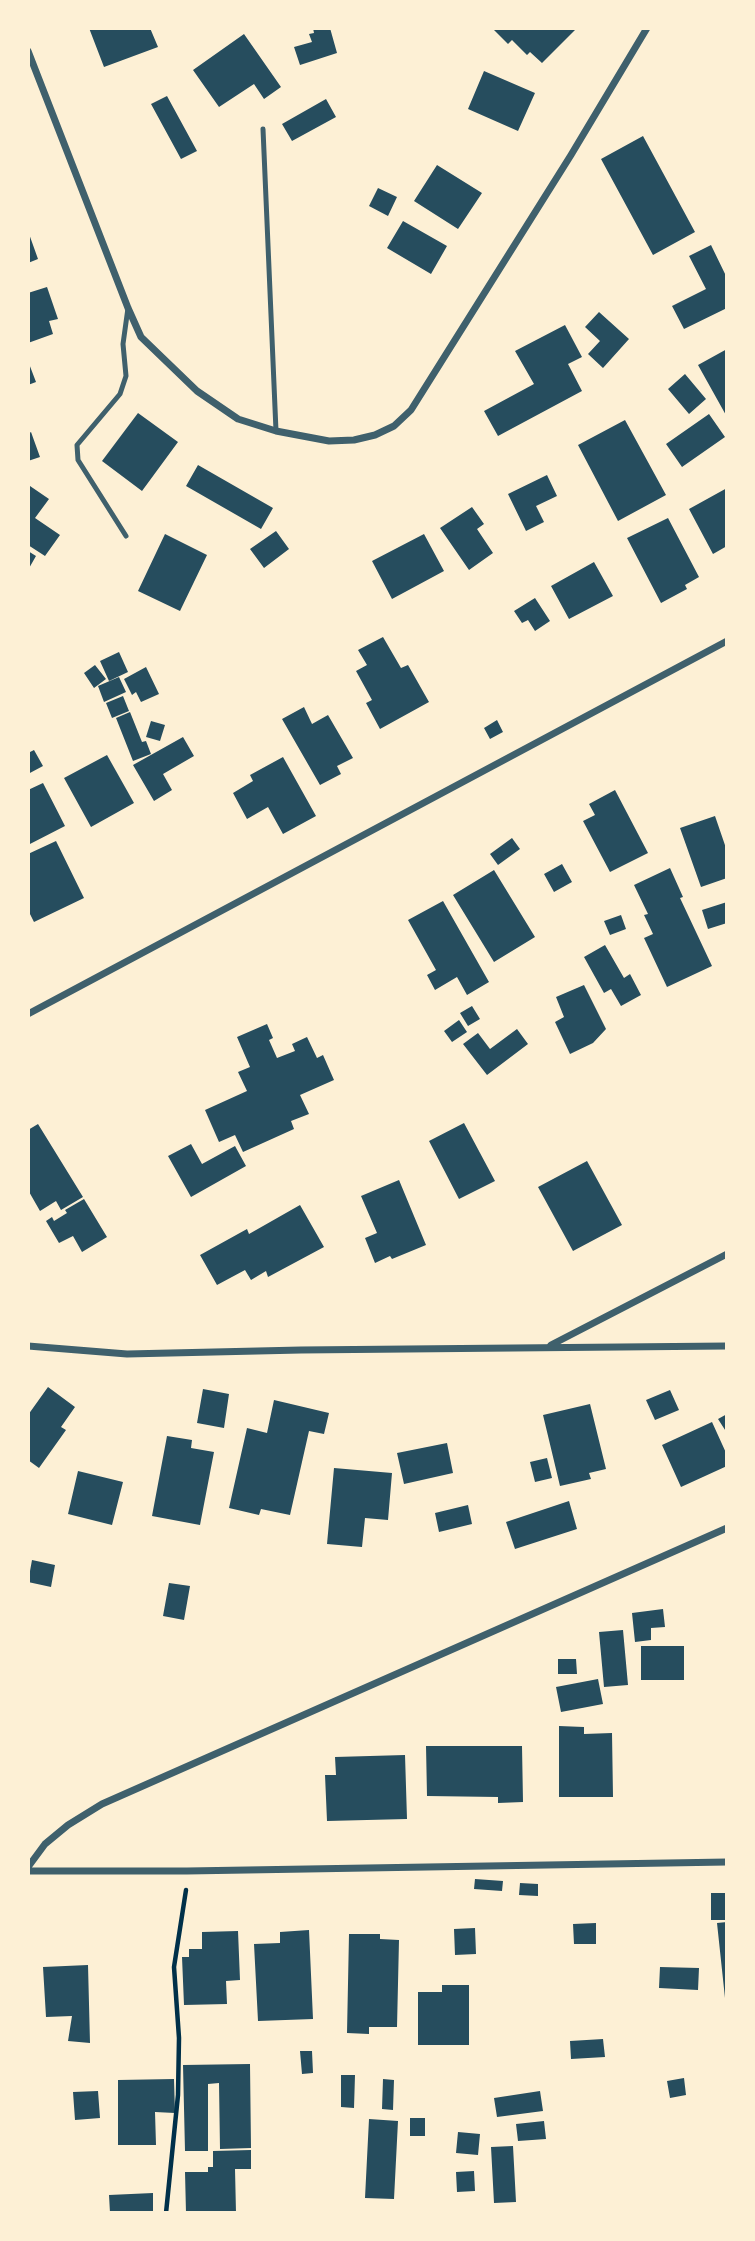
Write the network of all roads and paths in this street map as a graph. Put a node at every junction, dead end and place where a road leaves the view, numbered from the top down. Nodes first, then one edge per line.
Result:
1 (647, 28) edge
2 (28, 51) edge
3 (263, 129) dead end
4 (128, 308) junction
5 (276, 431) junction
6 (126, 536) dead end
7 (727, 641) edge
8 (28, 1003) edge
9 (30, 1013) edge
10 (727, 1254) edge
11 (28, 1346) edge
12 (727, 1346) edge
13 (547, 1347) junction
14 (727, 1528) edge
15 (727, 1862) edge
16 (28, 1869) edge
17 (187, 1871) junction
18 (166, 2213) edge

1 - 5 street
2 - 4 street
3 - 5 lane
4 - 5 street
4 - 6 lane
7 - 9 street
8 - 9 street
10 - 13 street
11 - 13 street
12 - 13 street
14 - 16 street
15 - 17 street
16 - 17 street
17 - 18 path

